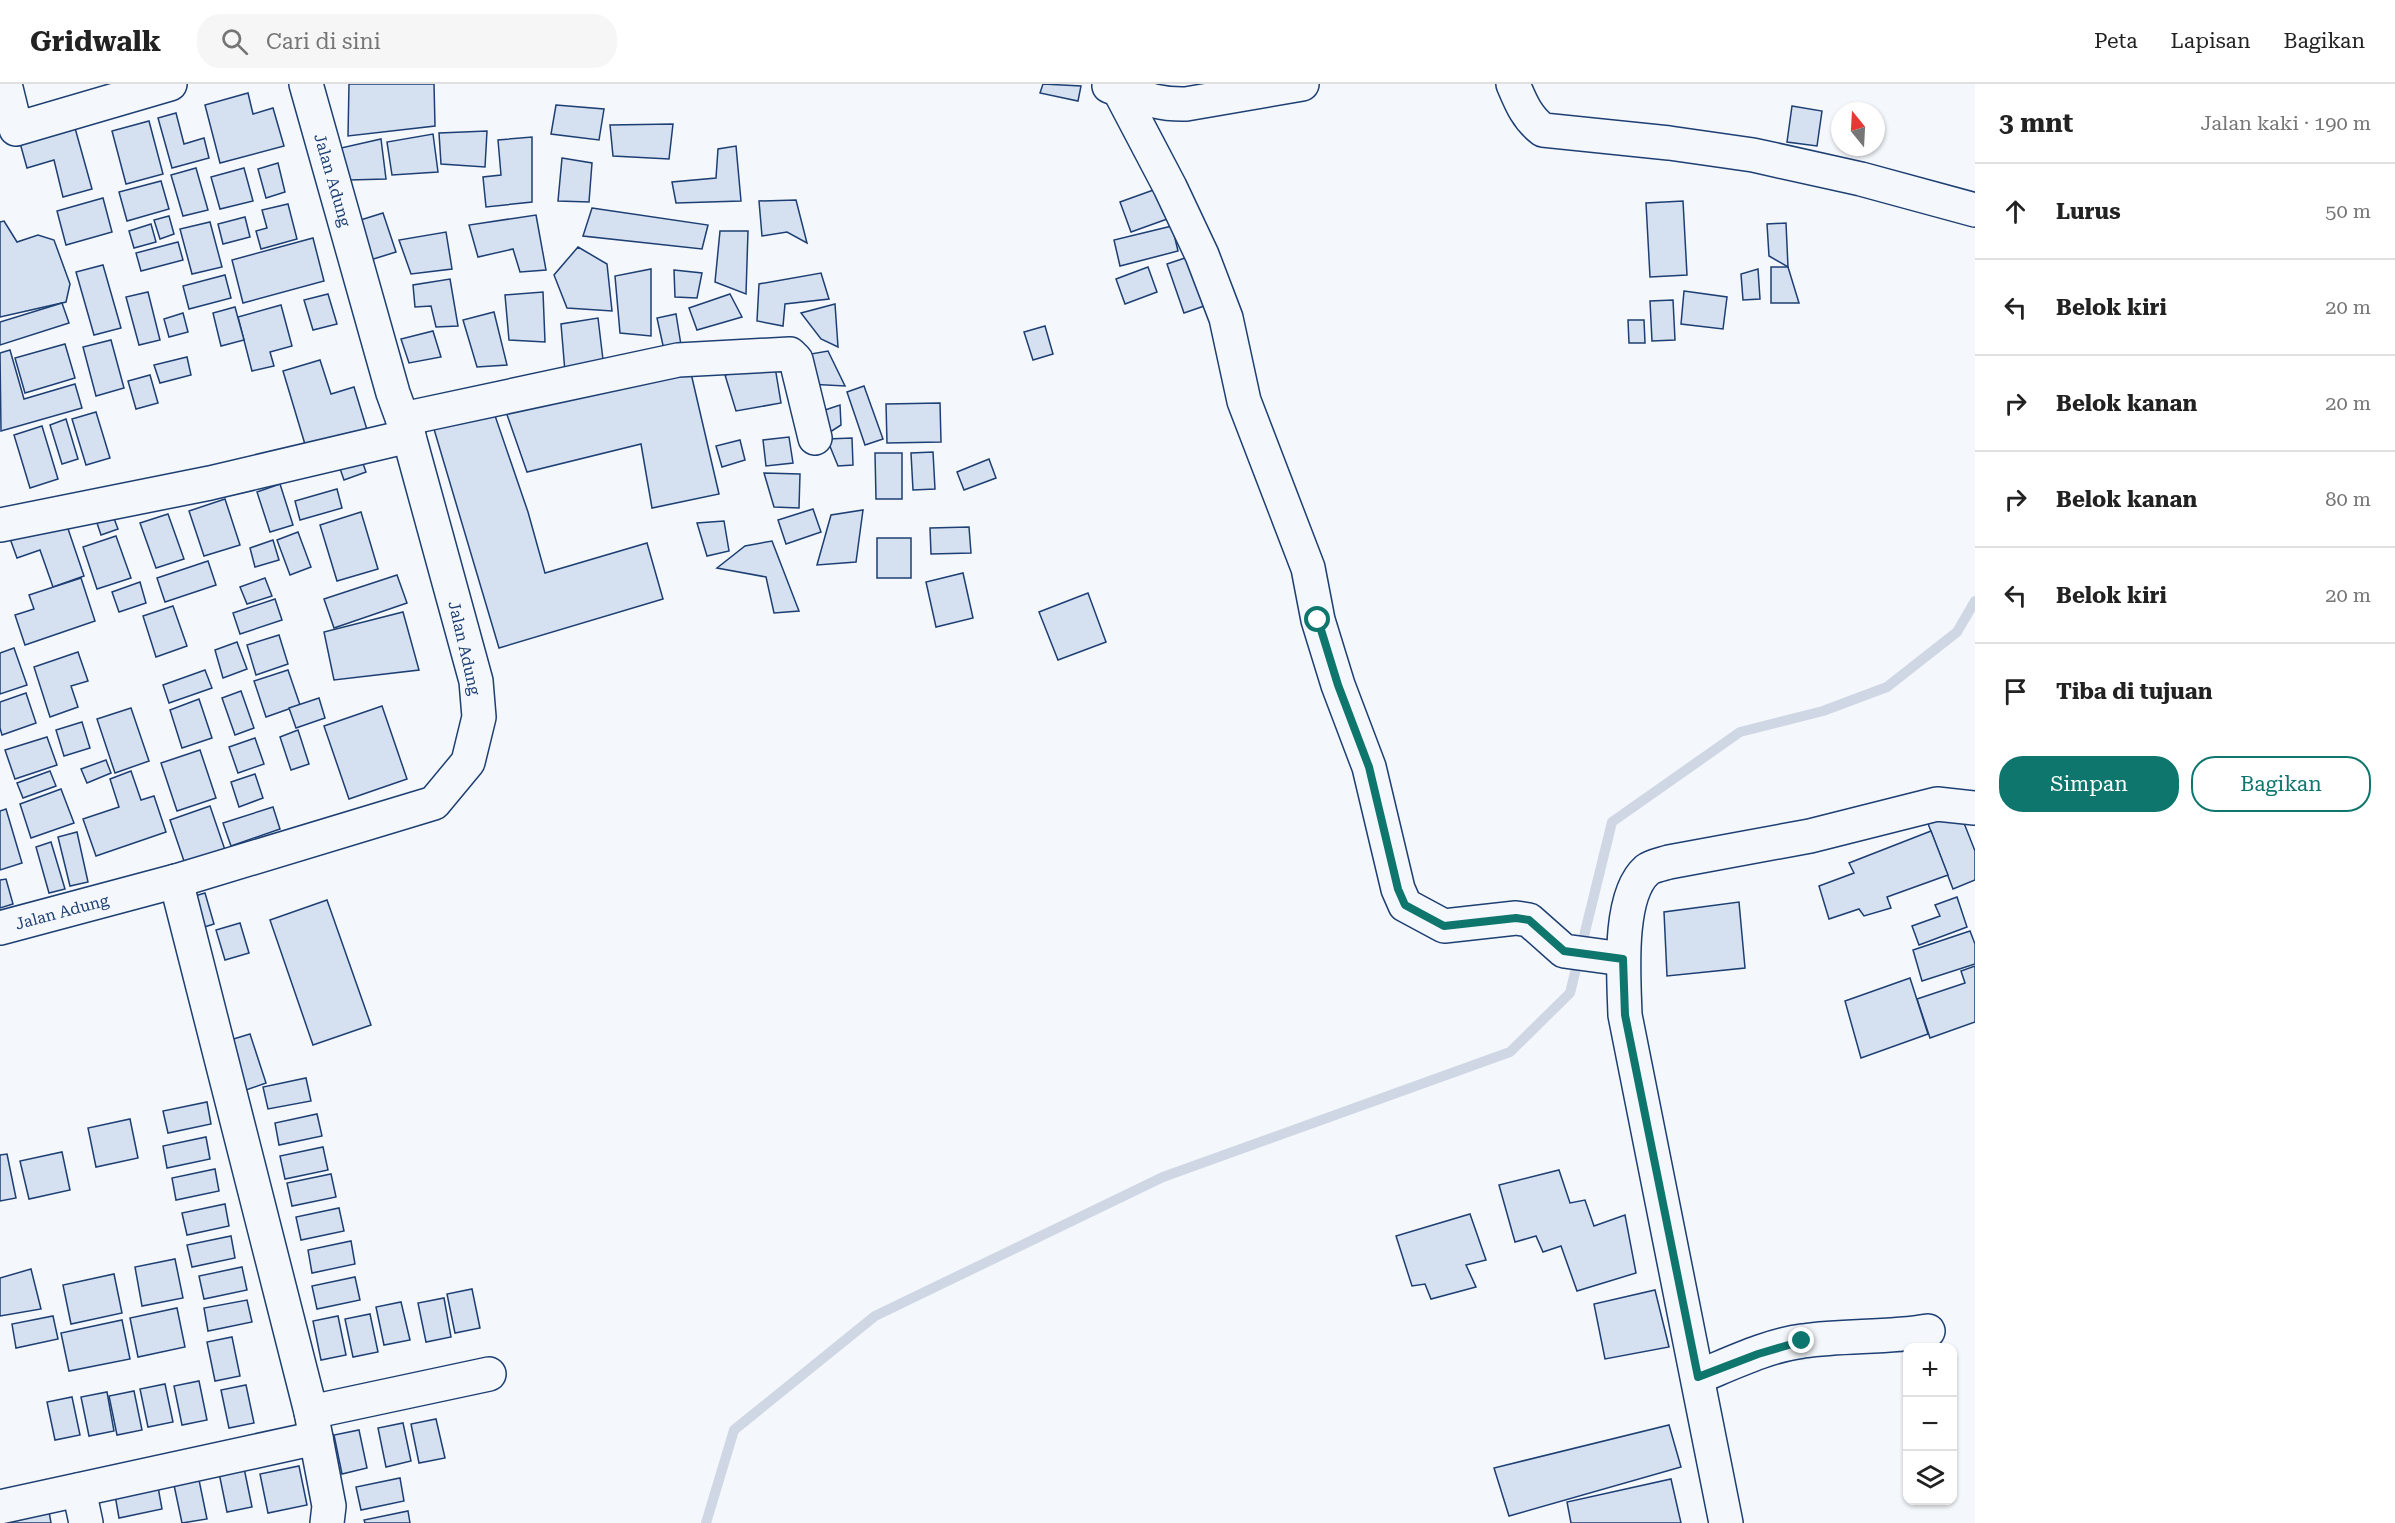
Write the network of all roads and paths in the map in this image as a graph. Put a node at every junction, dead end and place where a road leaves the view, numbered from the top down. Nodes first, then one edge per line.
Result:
1 (5, 84) edge
2 (170, 84) edge
3 (306, 84) edge
4 (1302, 84) edge
5 (1514, 84) edge
6 (1111, 86) edge
7 (1975, 210) edge
8 (406, 428) junction
9 (815, 438) dead end
10 (0, 525) edge
11 (1975, 808) edge
12 (176, 881) junction
13 (0, 928) edge
14 (1617, 958) junction
15 (1928, 1331) dead end
16 (489, 1374) dead end
17 (1698, 1377) junction
18 (313, 1425) junction
19 (79, 1490) junction
20 (0, 1507) edge
21 (86, 1523) edge
22 (327, 1523) edge
23 (1726, 1523) edge

1 - 2 street
3 - 8 street, Jalan Adung
4 - 6 street
5 - 7 street
6 - 14 street
8 - 9 street
8 - 10 street
8 - 12 street, Jalan Adung
11 - 14 street
12 - 13 street, Jalan Adung
12 - 18 street
14 - 17 street
15 - 17 street
16 - 18 street
17 - 23 street
18 - 19 street
18 - 22 street
19 - 20 street
19 - 21 street

